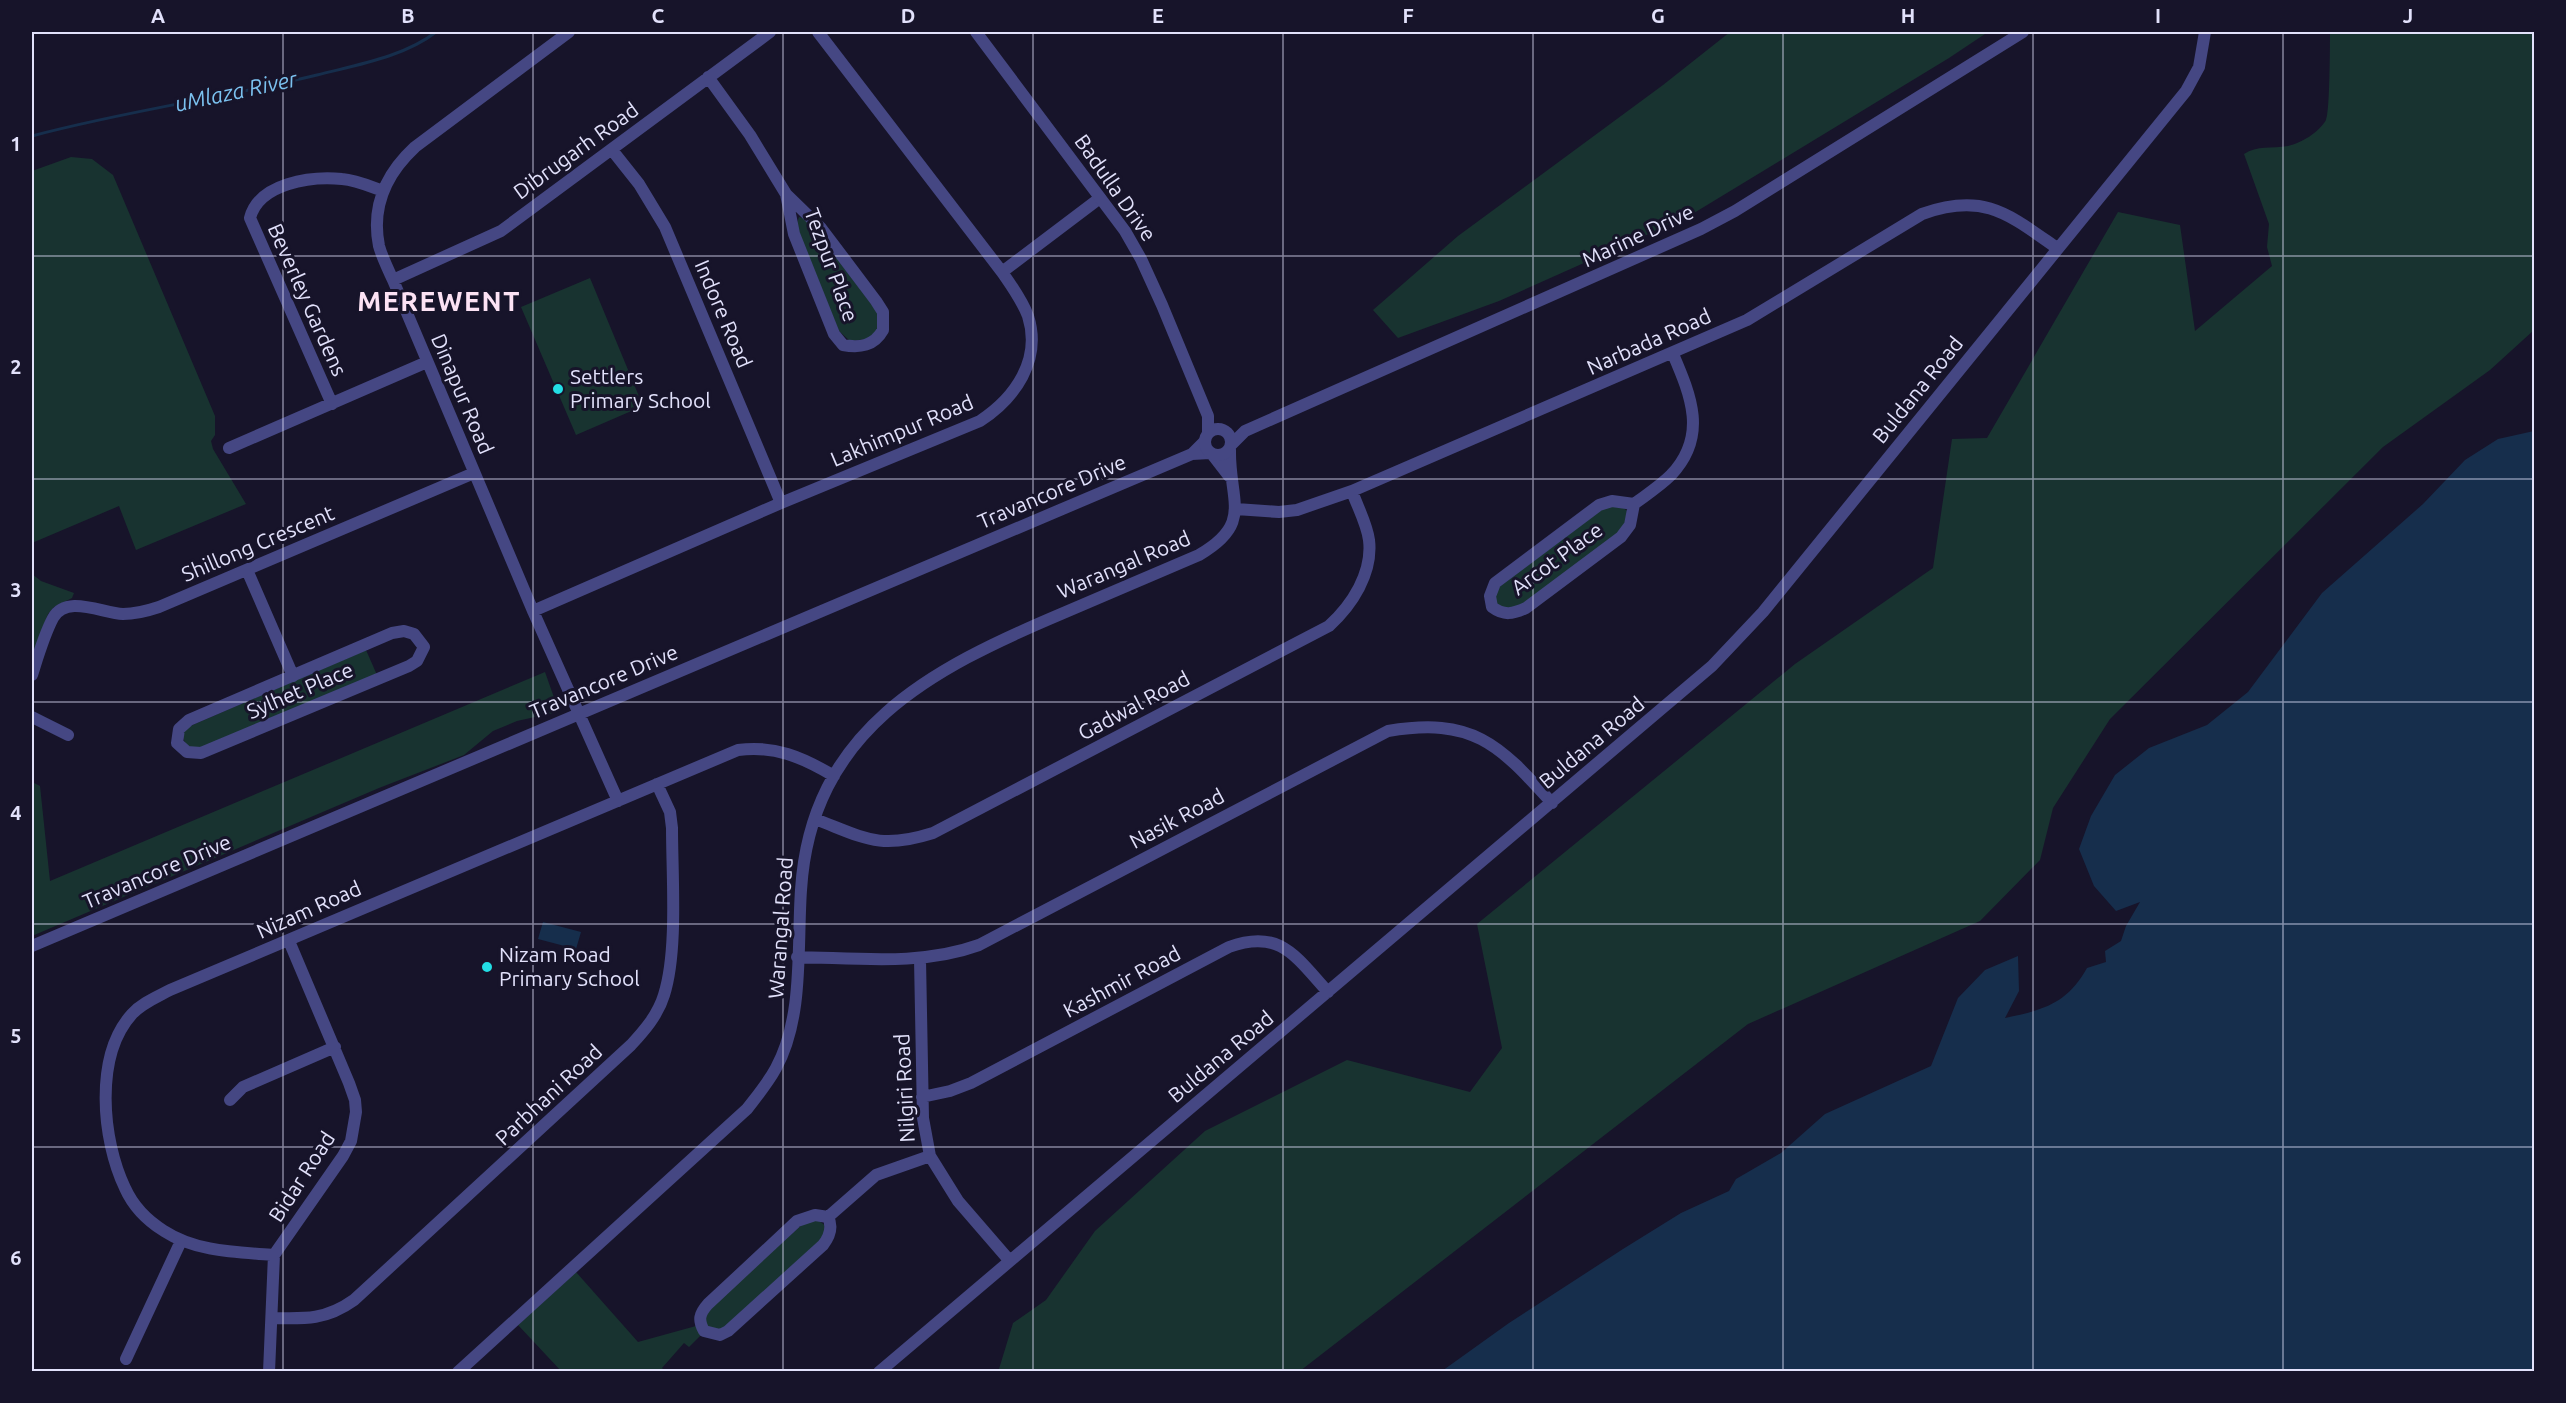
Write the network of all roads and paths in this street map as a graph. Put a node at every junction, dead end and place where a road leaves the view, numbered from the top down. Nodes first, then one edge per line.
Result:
1 (569, 32) edge
2 (770, 32) edge
3 (818, 32) edge
4 (976, 32) edge
5 (2023, 32) edge
6 (2205, 32) edge
7 (708, 77) junction
8 (612, 150) junction
9 (383, 190) junction
10 (786, 194) junction
11 (1100, 198) junction
12 (2057, 248) junction
13 (1002, 272) junction
14 (393, 280) junction
15 (1673, 354) junction
16 (427, 362) junction
17 (332, 404) junction
18 (1208, 416) junction
19 (1224, 430) junction
20 (1245, 431) junction
21 (1209, 446) junction
22 (1231, 447) junction
23 (229, 448) dead end
24 (474, 473) junction
25 (1229, 476) junction
26 (1352, 491) junction
27 (780, 503) junction
28 (1634, 504) junction
29 (1236, 509) junction
30 (247, 570) junction
31 (533, 611) junction
32 (32, 675) edge
33 (293, 676) junction
34 (578, 713) junction
35 (32, 717) edge
36 (68, 735) dead end
37 (834, 776) junction
38 (657, 784) junction
39 (618, 801) junction
40 (1552, 803) junction
41 (815, 819) junction
42 (289, 941) junction
43 (32, 946) edge
44 (797, 957) junction
45 (920, 959) junction
46 (1328, 992) junction
47 (335, 1047) junction
48 (922, 1097) junction
49 (230, 1100) dead end
50 (930, 1156) junction
51 (828, 1217) junction
52 (181, 1241) junction
53 (274, 1255) junction
54 (1009, 1260) junction
55 (272, 1318) junction
56 (126, 1359) dead end
57 (269, 1371) edge
58 (458, 1371) edge
59 (879, 1371) edge

1 - 9 street, Dinapur Road
2 - 7 street, Dibrugarh Road
3 - 13 street, Lakhimpur Road
4 - 11 street, Badulla Drive
5 - 20 street, Marine Drive
6 - 12 street, Buldana Road
7 - 8 street, Dibrugarh Road
7 - 10 street, Tezpur Place
8 - 14 street, Dibrugarh Road
8 - 27 street, Indore Road
9 - 14 street, Dinapur Road
9 - 17 street, Beverley Gardens
10 - 10 street, Tezpur Place
11 - 13 street
11 - 18 street, Badulla Drive
12 - 15 street, Narbada Road
12 - 40 street, Buldana Road
13 - 27 street, Lakhimpur Road
14 - 16 street, Dinapur Road
15 - 26 street, Narbada Road
15 - 28 street
16 - 17 street
16 - 24 street, Dinapur Road
17 - 23 street
18 - 19 street, Badulla Drive
18 - 21 street, Badulla Drive
19 - 20 street, Marine Drive
19 - 21 street, Marine Drive
19 - 22 street
20 - 22 street, Marine Drive
21 - 22 street
21 - 25 street
21 - 34 street, Travancore Drive
22 - 25 street
24 - 30 street, Shillong Crescent
24 - 31 street, Dinapur Road
25 - 29 street
26 - 29 street, Narbada Road
26 - 41 street, Gadwal Road
27 - 31 street, Lakhimpur Road
28 - 28 street, Arcot Place
29 - 37 street, Warangal Road
30 - 32 street, Shillong Crescent
30 - 33 street, Sylhet Place
31 - 34 street, Dinapur Road
33 - 33 street, Sylhet Place
34 - 39 street, Dinapur Road
34 - 43 street, Travancore Drive
35 - 36 street
37 - 38 street, Nizam Road
37 - 41 street, Warangal Road
38 - 39 street, Nizam Road
38 - 55 street, Parbhani Road
39 - 42 street, Nizam Road
40 - 45 street, Nasik Road
40 - 46 street, Buldana Road
41 - 44 street, Warangal Road
42 - 47 street, Bidar Road
42 - 52 street, Nizam Road
44 - 45 street, Nasik Road
44 - 58 street, Warangal Road
45 - 48 street, Nilgiri Road
46 - 48 street, Kashmir Road
46 - 54 street, Buldana Road
47 - 49 street
47 - 53 street, Bidar Road
48 - 50 street, Nilgiri Road
50 - 51 street
50 - 54 street, Nilgiri Road
51 - 51 street
52 - 53 street, Nizam Road
52 - 56 street
53 - 55 street, Bidar Road
54 - 59 street, Buldana Road
55 - 57 street, Bidar Road

